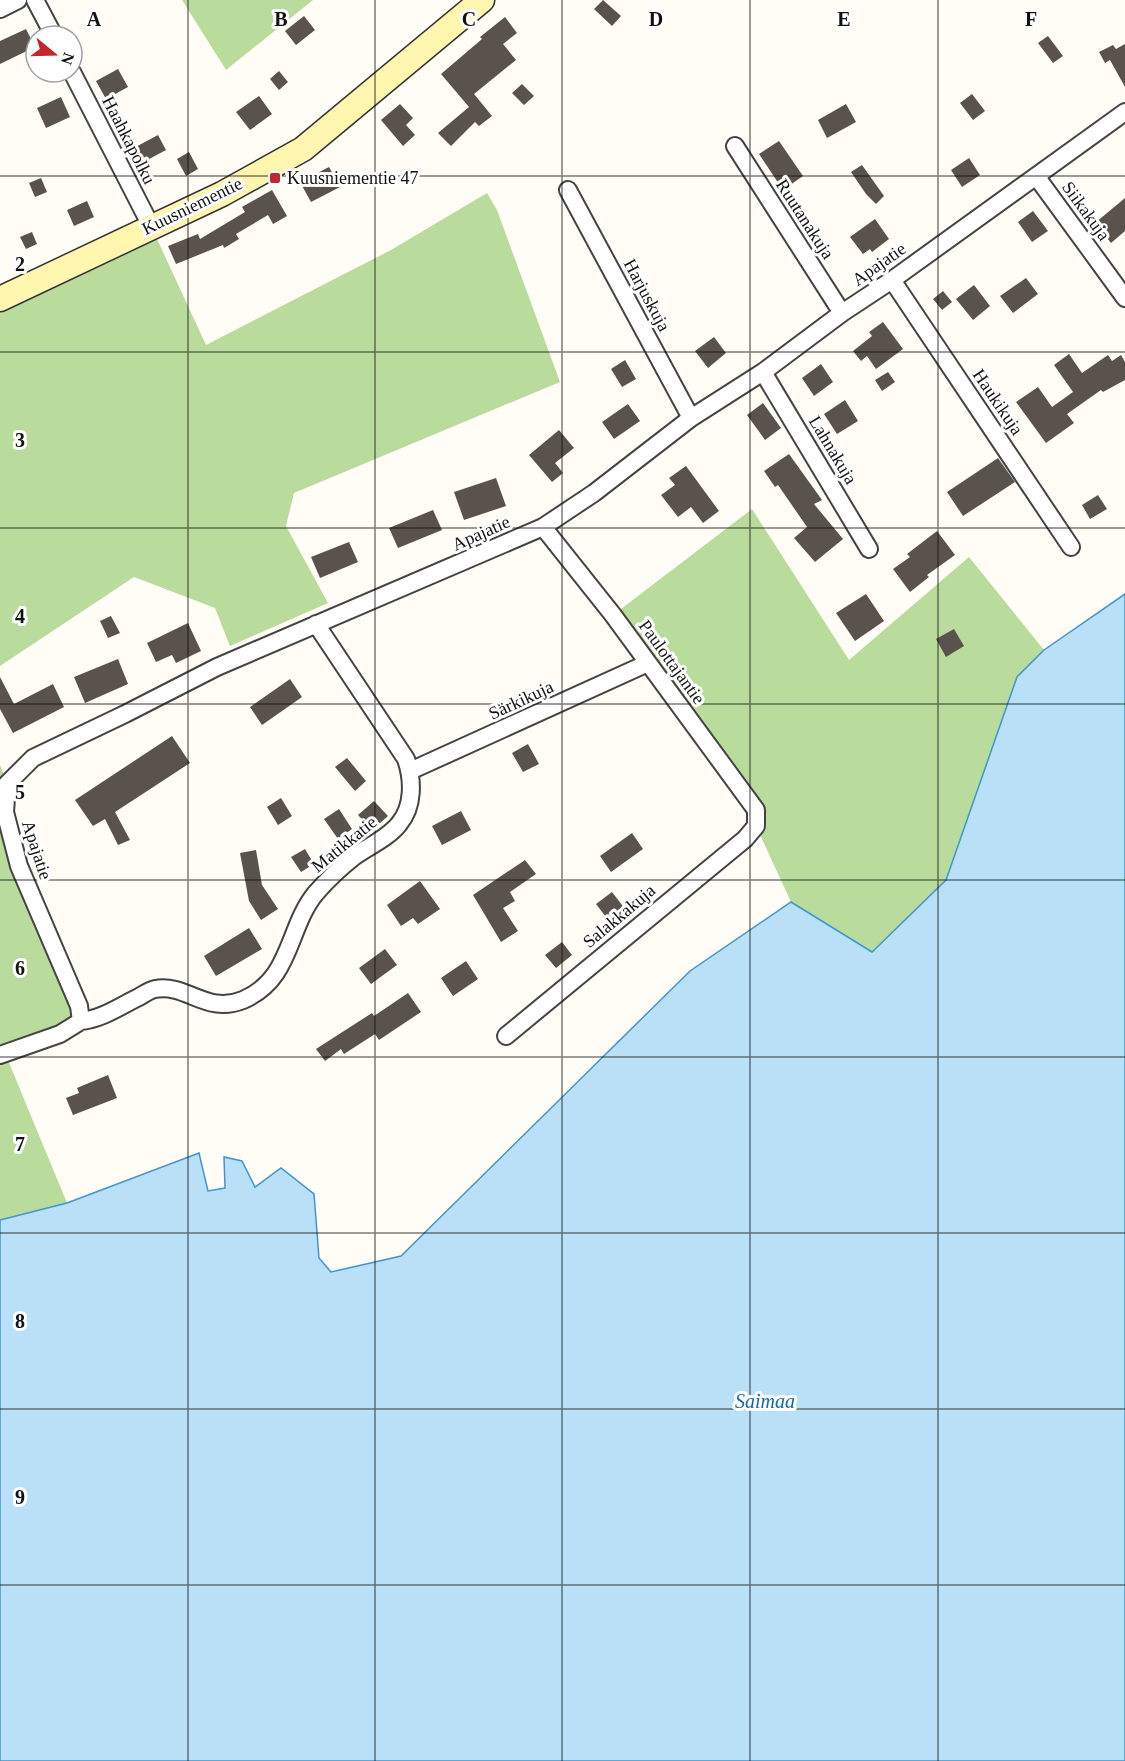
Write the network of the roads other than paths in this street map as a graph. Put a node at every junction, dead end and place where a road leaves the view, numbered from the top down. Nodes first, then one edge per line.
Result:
1 (18, 0) edge
2 (35, 0) edge
3 (482, 0) edge
4 (0, 9) edge
5 (48, 24) edge
6 (78, 84) edge
7 (1125, 112) edge
8 (735, 146) dead end
9 (1036, 176) junction
10 (568, 190) dead end
11 (151, 226) junction
12 (892, 280) junction
13 (1125, 298) edge
14 (0, 299) edge
15 (842, 313) junction
16 (763, 372) junction
17 (691, 418) junction
18 (543, 527) junction
19 (1071, 547) dead end
20 (869, 549) dead end
21 (316, 624) junction
22 (648, 663) junction
23 (410, 771) junction
24 (756, 826) joint
25 (80, 1014) junction
26 (506, 1036) dead end
27 (0, 1055) edge

1 - 4 street
2 - 5 street
3 - 11 street, Kuusniementie
6 - 11 street, Haahkapolku
7 - 9 street, Apajatie
8 - 15 street, Ruutanakuja
9 - 12 street, Apajatie
9 - 13 street, Siikakuja
10 - 17 street, Harjuskuja
11 - 14 street, Kuusniementie
12 - 15 street, Apajatie
12 - 19 street, Haukikuja
15 - 16 street, Apajatie
16 - 17 street, Apajatie
16 - 20 street, Lahnakuja
17 - 18 street, Apajatie
18 - 21 street, Apajatie
18 - 22 street, Paulottajantie
21 - 23 street, Matikkatie
21 - 25 street, Apajatie
22 - 23 street, Särkikuja
22 - 24 street, Paulottajantie
23 - 25 street, Matikkatie
24 - 26 street, Salakkakuja
25 - 27 street, Matikkatie

